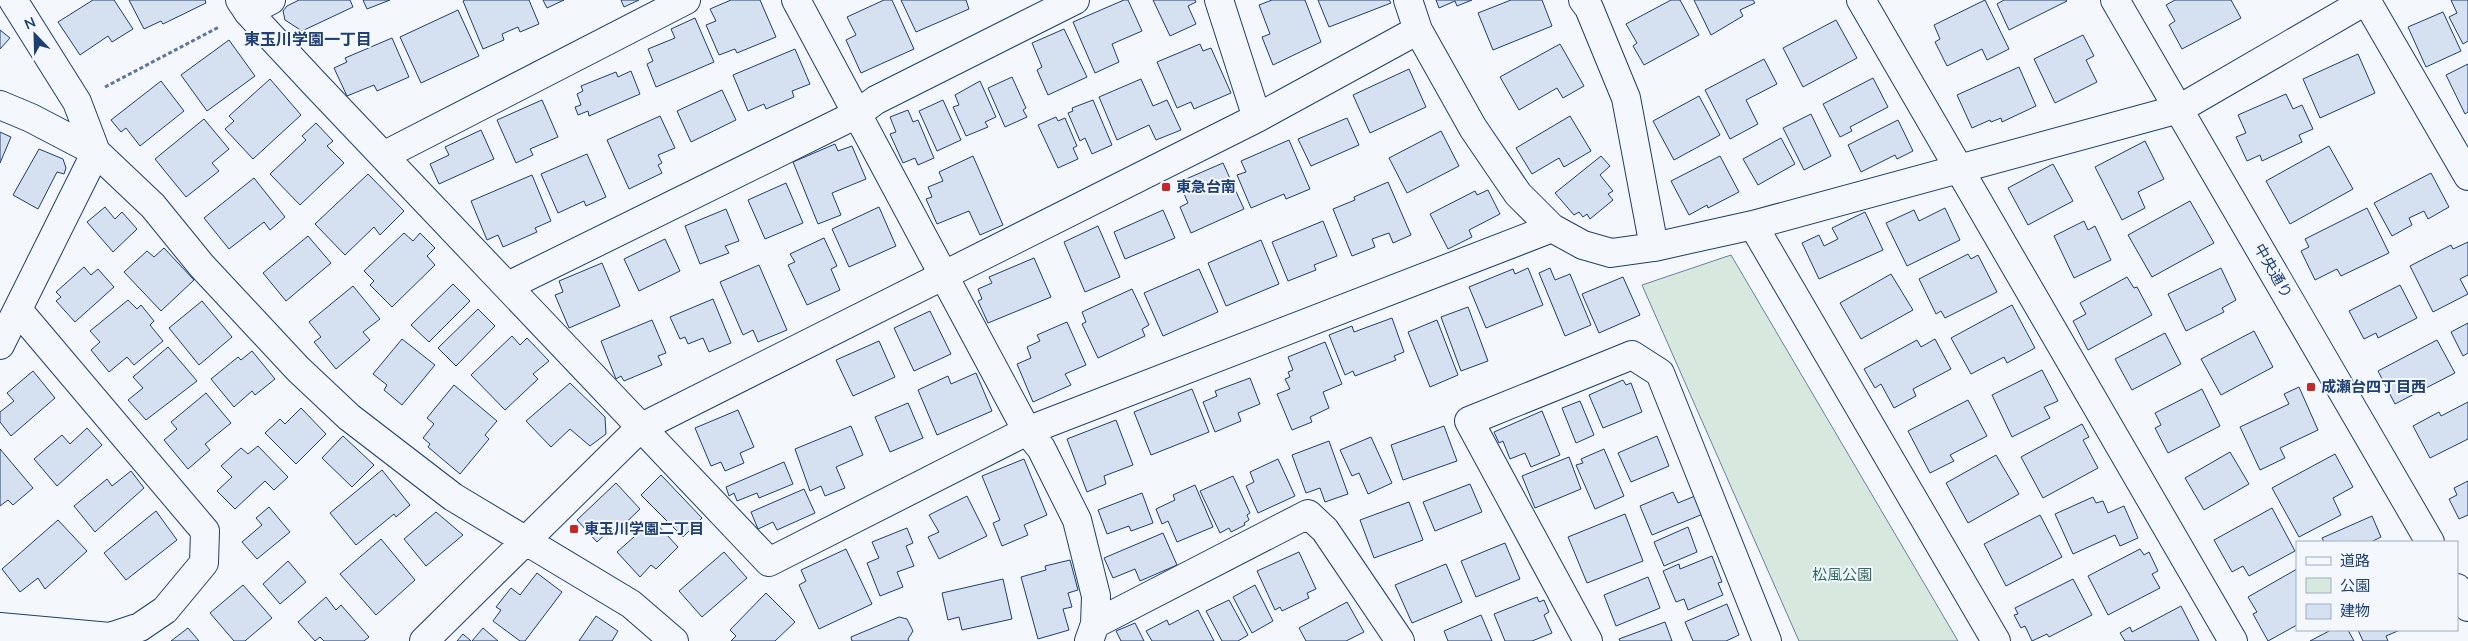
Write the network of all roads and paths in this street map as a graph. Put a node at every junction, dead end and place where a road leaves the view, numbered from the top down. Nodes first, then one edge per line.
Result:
1 (13, 0) edge
2 (686, 0) edge
3 (796, 0) edge
4 (1075, 0) edge
5 (1219, 0) edge
6 (1408, 0) edge
7 (1583, 0) edge
8 (1861, 0) edge
9 (2116, 0) edge
10 (2367, 0) edge
11 (253, 4) edge
12 (1418, 30) junction
13 (76, 102) junction
14 (0, 105) edge
15 (2179, 109) junction
16 (858, 114) junction
17 (1257, 118) junction
18 (96, 152) junction
19 (385, 155) junction
20 (1959, 169) junction
21 (2468, 176) edge
22 (1753, 225) junction
23 (1552, 228) junction
24 (1654, 247) junction
25 (944, 277) junction
26 (508, 286) junction
27 (18, 310) junction
28 (0, 345) edge
29 (640, 428) junction
30 (1027, 431) junction
31 (525, 541) junction
32 (2429, 541) edge
33 (2458, 590) edge
34 (2468, 607) edge
35 (0, 627) edge
36 (1092, 632) edge
37 (424, 641) edge
38 (674, 641) edge
39 (1400, 641) edge
40 (1588, 641) edge
41 (1767, 641) edge
42 (1996, 641) edge
43 (2233, 641) edge

1 - 13 street
2 - 19 street
3 - 16 street
4 - 16 street
5 - 17 street
6 - 12 street
7 - 24 street
8 - 20 street
9 - 15 street, 中央通り
10 - 15 street
10 - 21 street
11 - 13 path
11 - 19 street
12 - 17 street
12 - 23 street
13 - 18 street
14 - 18 street
15 - 20 street
15 - 32 street, 中央通り
16 - 25 street
16 - 26 street
17 - 25 street
18 - 27 street
18 - 31 street
19 - 26 street
20 - 22 street
20 - 43 street
22 - 24 street
22 - 42 street
23 - 24 street
23 - 30 street
25 - 29 street
25 - 30 street
26 - 29 street
27 - 28 street
27 - 35 street
29 - 30 street
29 - 31 street
30 - 36 street
31 - 37 street
31 - 38 street
33 - 34 street
36 - 39 street
40 - 41 street

